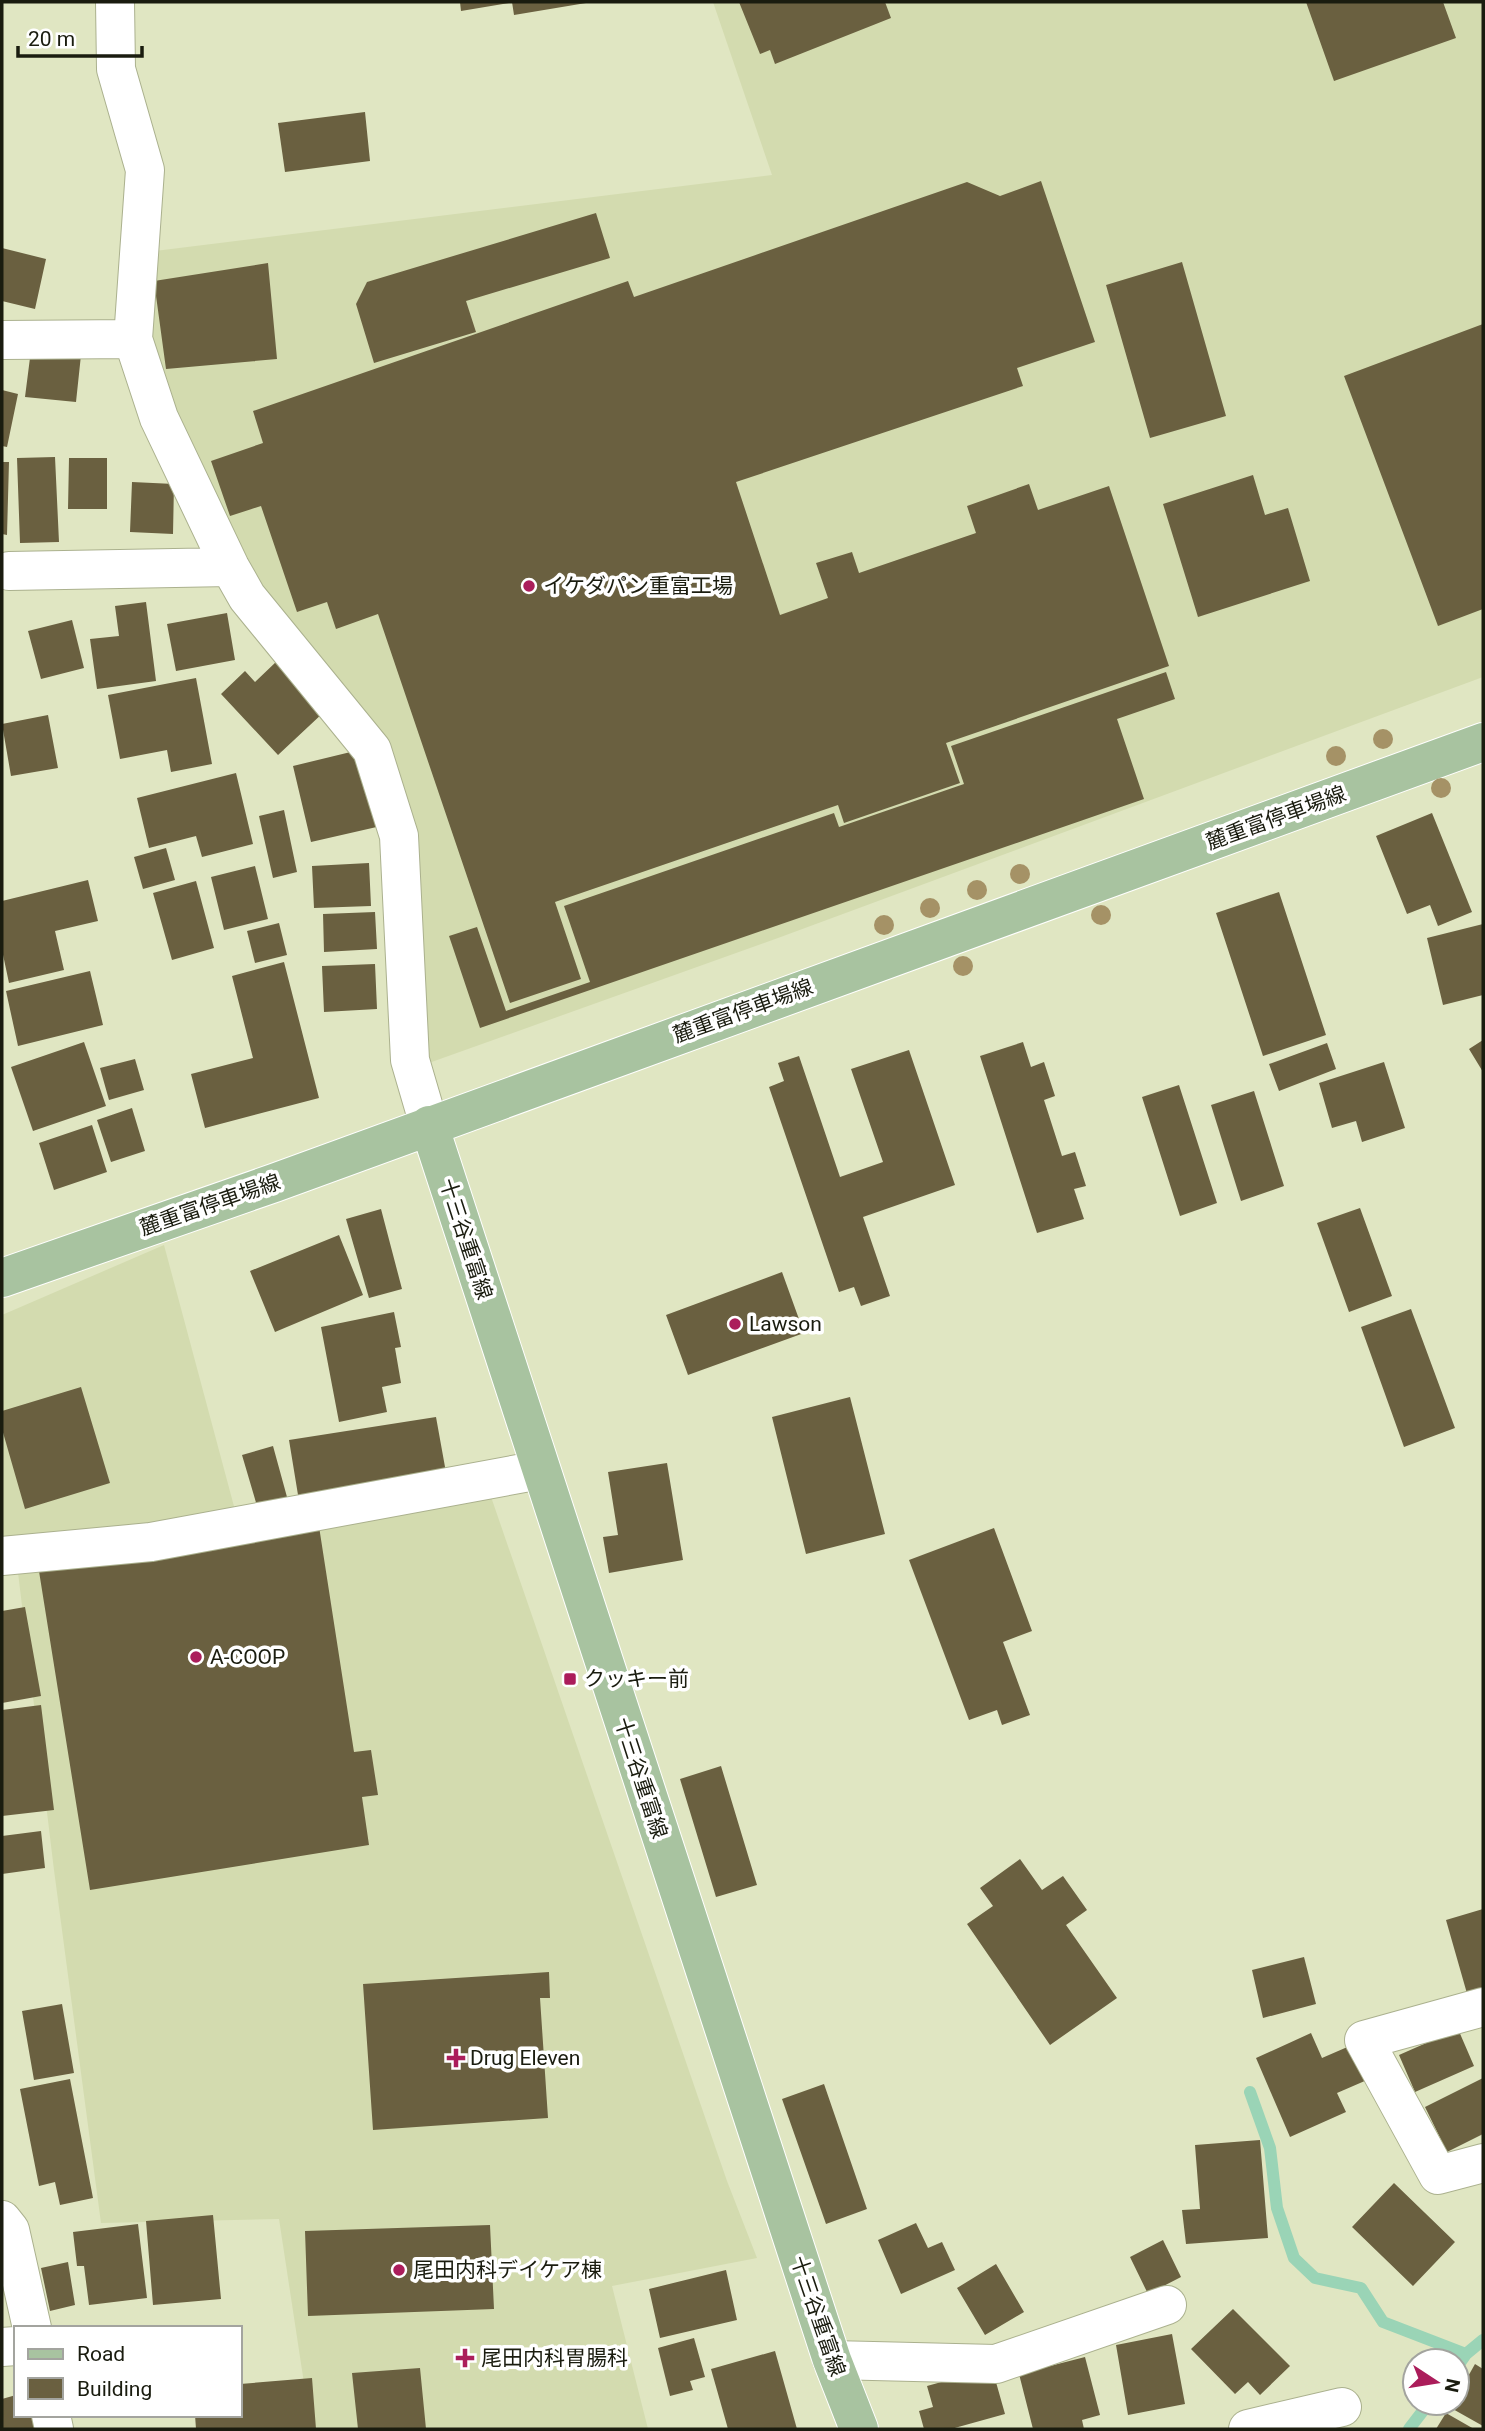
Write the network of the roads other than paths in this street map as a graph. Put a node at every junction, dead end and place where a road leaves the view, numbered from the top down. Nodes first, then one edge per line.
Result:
1 (115, 2) edge
2 (132, 339) junction
3 (2, 340) edge
4 (230, 567) junction
5 (9, 571) dead end
6 (1483, 742) edge
7 (429, 1125) junction
8 (2, 1278) edge
9 (540, 1470) junction
10 (2, 1556) edge
11 (1483, 2007) edge
12 (1483, 2163) edge
13 (2, 2220) edge
14 (1167, 2305) dead end
15 (33, 2326) edge
16 (832, 2360) junction
17 (1342, 2407) dead end
18 (859, 2429) edge
19 (1248, 2429) edge

1 - 2 street
2 - 3 street
2 - 4 street
4 - 5 street
4 - 7 street
6 - 7 main road, 麓重富停車場線
7 - 8 main road, 麓重富停車場線
7 - 9 main road, 十三谷重富線
9 - 10 street
9 - 16 main road, 十三谷重富線
11 - 12 street
13 - 15 street
14 - 16 street
16 - 18 main road, 十三谷重富線
17 - 19 street

